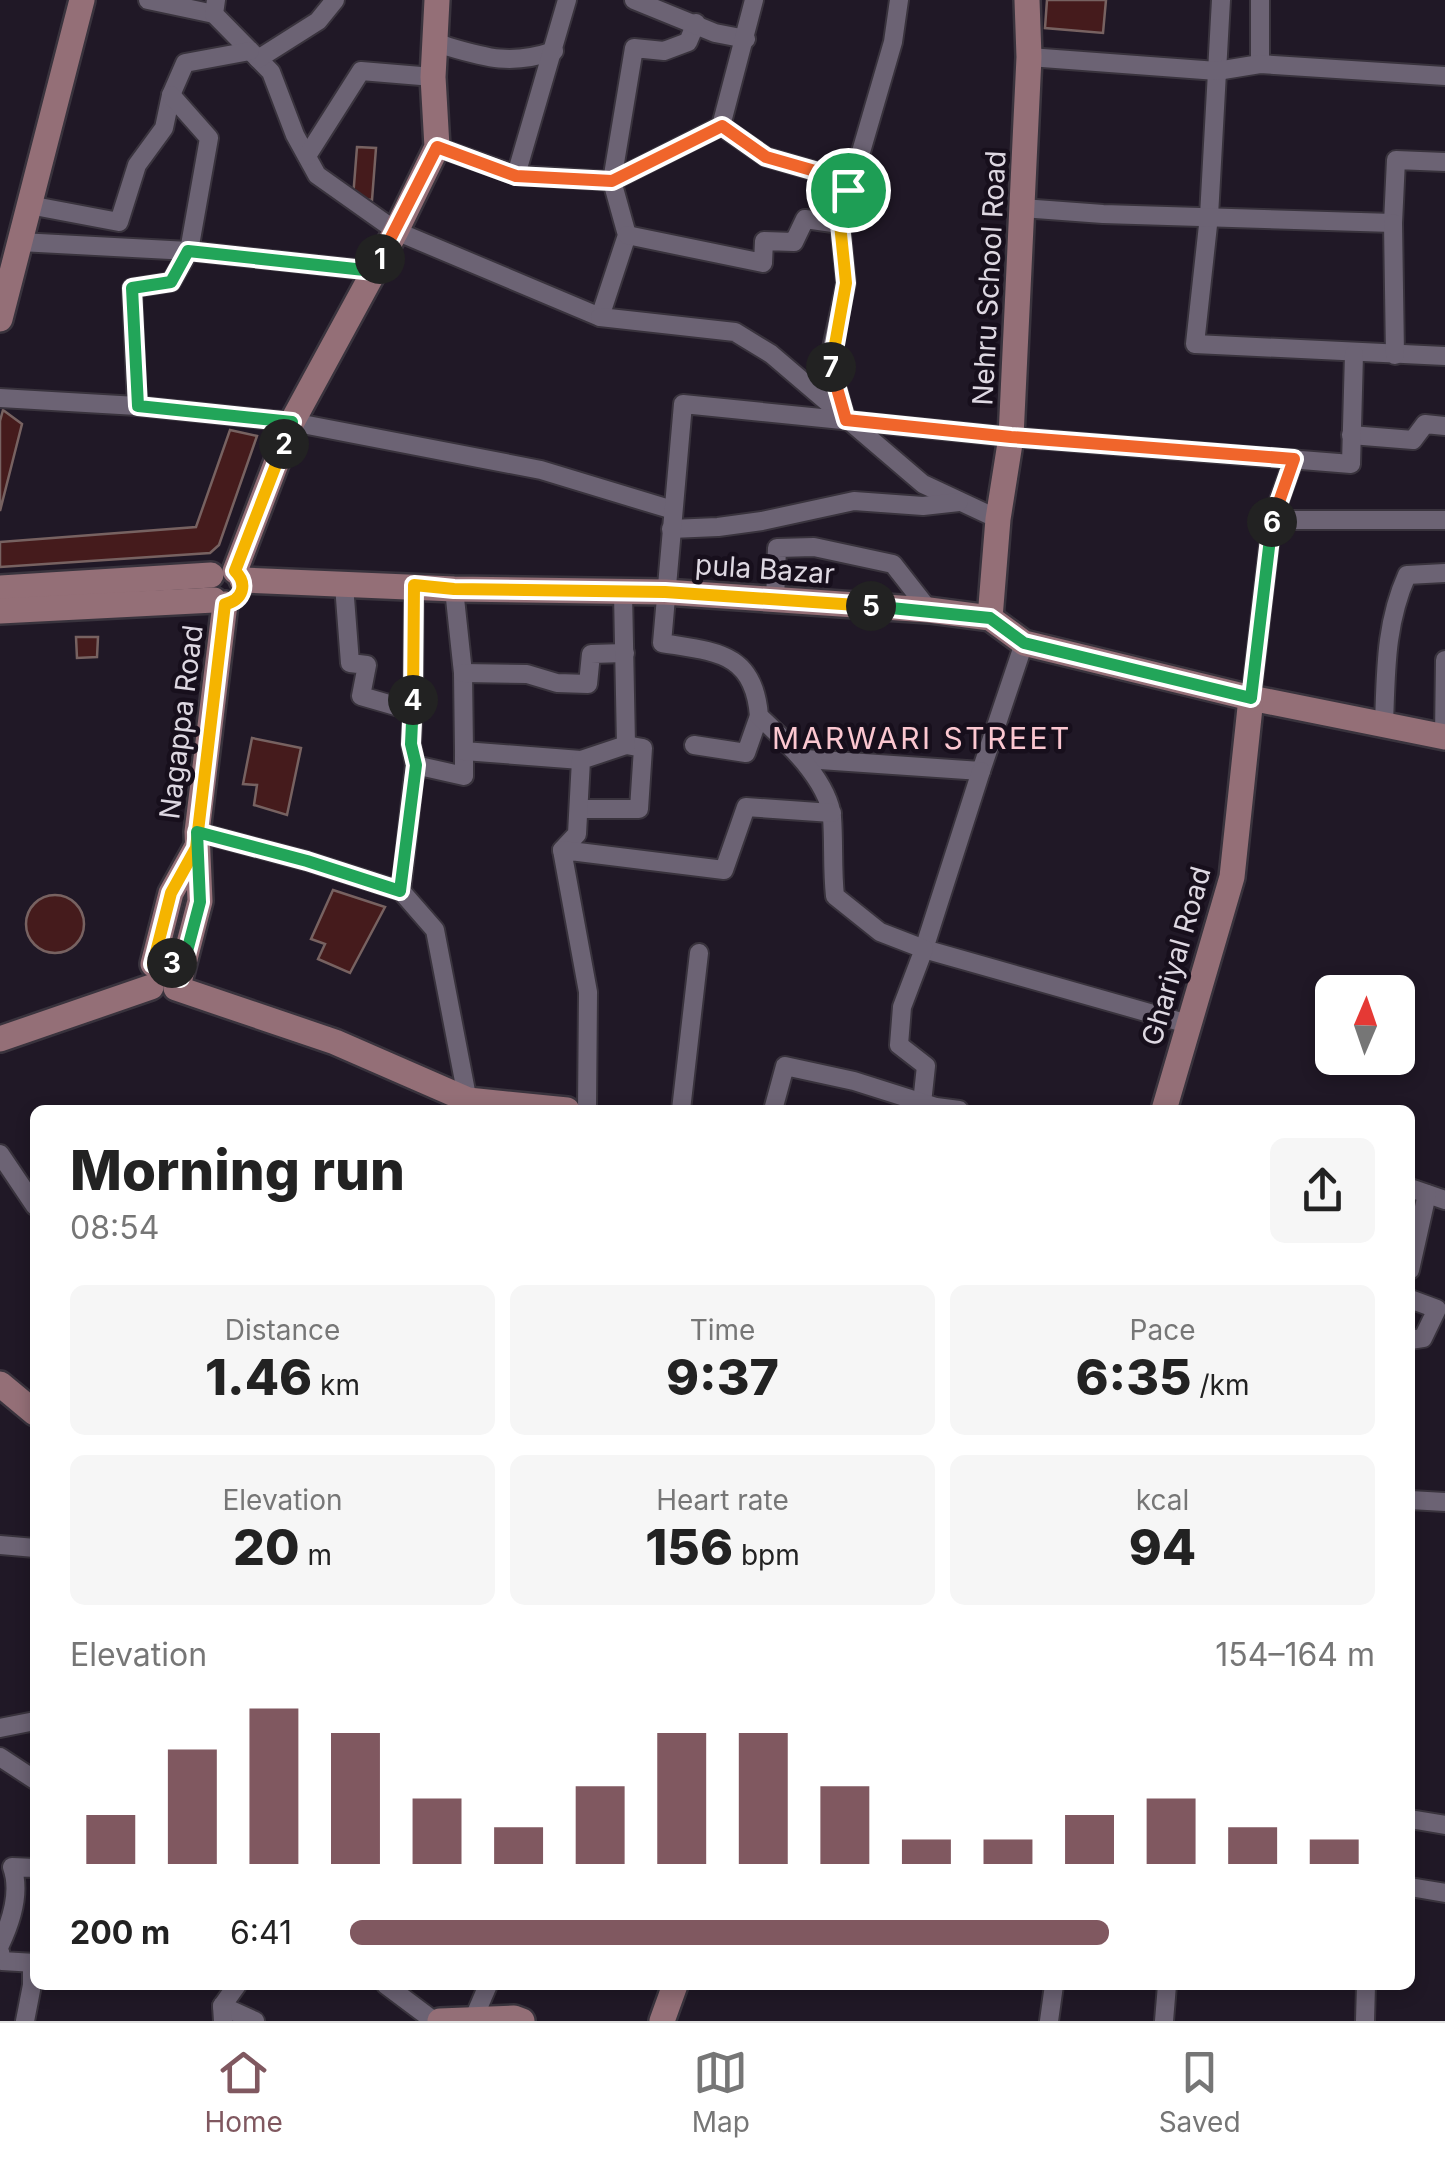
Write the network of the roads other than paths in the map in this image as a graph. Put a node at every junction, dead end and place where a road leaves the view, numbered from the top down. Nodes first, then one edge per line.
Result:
1 (82, 0) edge
2 (148, 0) edge
3 (335, 0) edge
4 (438, 0) edge
5 (567, 0) edge
6 (634, 0) edge
7 (754, 0) edge
8 (899, 0) edge
9 (1027, 0) edge
10 (1221, 0) edge
11 (1260, 0) edge
12 (215, 7) edge
13 (696, 23) junction
14 (746, 39) junction
15 (436, 44) junction
16 (554, 51) junction
17 (254, 55) junction
18 (1029, 57) junction
19 (1260, 64) junction
20 (1217, 71) junction
21 (1445, 76) edge
22 (433, 77) junction
23 (171, 95) junction
24 (722, 126) junction
25 (437, 147) junction
26 (307, 156) junction
27 (1445, 162) edge
28 (516, 176) junction
29 (612, 181) junction
30 (848, 190) junction
31 (30, 205) junction
32 (1022, 208) junction
33 (1209, 216) junction
34 (1393, 222) junction
35 (840, 224) junction
36 (396, 231) junction
37 (628, 235) junction
38 (20, 242) junction
39 (188, 251) junction
40 (374, 271) junction
41 (600, 317) junction
42 (0, 320) edge
43 (1354, 354) junction
44 (1395, 355) junction
45 (1445, 356) edge
46 (0, 398) edge
47 (138, 406) junction
48 (846, 420) junction
49 (292, 422) junction
50 (1445, 426) edge
51 (1352, 435) junction
52 (1011, 437) junction
53 (1294, 459) junction
54 (960, 502) junction
55 (998, 519) junction
56 (672, 520) junction
57 (1272, 520) junction
58 (1445, 520) edge
59 (1445, 573) edge
60 (344, 585) junction
61 (414, 585) junction
62 (225, 586) junction
63 (0, 588) edge
64 (454, 589) junction
65 (665, 592) junction
66 (623, 593) junction
67 (775, 600) junction
68 (929, 610) junction
69 (0, 611) edge
70 (990, 618) junction
71 (1024, 643) junction
72 (625, 653) junction
73 (1445, 660) edge
74 (462, 673) junction
75 (1251, 698) junction
76 (413, 710) junction
77 (760, 716) junction
78 (1384, 724) junction
79 (1444, 737) edge
80 (626, 744) junction
81 (694, 745) dead end
82 (464, 751) junction
83 (581, 760) junction
84 (805, 760) junction
85 (416, 765) junction
86 (982, 771) junction
87 (578, 810) junction
88 (832, 812) junction
89 (197, 840) junction
90 (562, 850) junction
91 (400, 891) junction
92 (924, 949) junction
93 (699, 953) dead end
94 (165, 979) junction
95 (1188, 1024) junction
96 (0, 1039) edge
97 (922, 1102) junction
98 (468, 1105) edge
99 (587, 1105) edge
100 (682, 1105) edge
101 (774, 1105) edge
102 (936, 1105) edge
103 (1165, 1105) edge
104 (0, 1154) edge
105 (1427, 1194) edge
106 (30, 1199) edge
107 (1415, 1248) edge
108 (1415, 1301) edge
109 (1415, 1339) edge
110 (0, 1384) edge
111 (30, 1409) edge
112 (1415, 1500) edge
113 (1445, 1502) edge
114 (0, 1545) edge
115 (30, 1548) edge
116 (30, 1722) edge
117 (0, 1728) edge
118 (0, 1757) edge
119 (30, 1777) edge
120 (1415, 1820) edge
121 (1445, 1825) edge
122 (30, 1868) edge
123 (1415, 1889) edge
124 (1445, 1893) edge
125 (0, 1948) edge
126 (30, 1963) edge
127 (31, 1990) edge
128 (235, 1990) edge
129 (393, 1990) edge
130 (486, 1990) edge
131 (673, 1990) edge
132 (1053, 1990) edge
133 (1166, 1990) edge
134 (1366, 1990) edge
135 (223, 2014) edge
136 (473, 2020) edge
137 (25, 2021) edge
138 (254, 2021) edge
139 (437, 2021) edge
140 (522, 2021) edge
141 (662, 2021) edge
142 (1049, 2021) edge
143 (1164, 2021) edge
144 (1365, 2021) edge

1 - 31 street
2 - 12 street
3 - 17 street
4 - 15 street, Nagappa Road
5 - 16 street
6 - 13 street
7 - 14 street
8 - 30 street
9 - 18 street, Nehru School Road
10 - 20 street
11 - 19 street
12 - 17 street
13 - 14 street
13 - 29 street
14 - 24 street
15 - 16 street
15 - 22 street, Nagappa Road
16 - 28 street
17 - 23 street
17 - 26 street
18 - 20 street
18 - 32 street, Nehru School Road
19 - 20 street
19 - 21 street
20 - 33 street
22 - 25 street, Nagappa Road
22 - 26 street
23 - 31 street
23 - 39 street
24 - 29 street
24 - 30 street
25 - 28 street
25 - 36 street, Nagappa Road
26 - 36 street
27 - 34 street
28 - 29 street
29 - 37 street
30 - 35 street
31 - 38 street
32 - 33 street
32 - 52 street, Nehru School Road
33 - 34 street
33 - 43 street
34 - 44 street
35 - 37 street
35 - 48 street
36 - 40 street, Nagappa Road
36 - 41 street
37 - 41 street
38 - 39 street
38 - 42 street
39 - 40 street
39 - 47 street
40 - 49 street, Nagappa Road
41 - 48 street
43 - 44 street
43 - 51 street
44 - 45 street
46 - 47 street
47 - 49 street
48 - 52 street
48 - 54 street
48 - 56 street
49 - 56 street
49 - 62 street, Nagappa Road
50 - 51 street
51 - 53 street
52 - 53 street
52 - 55 street, Nehru School Road
53 - 57 street
54 - 55 street
54 - 56 street
55 - 70 street, Nehru School Road
56 - 65 street
57 - 58 street
57 - 75 street
59 - 78 street
60 - 61 street, pula Bazar
60 - 62 street, pula Bazar
60 - 76 street
61 - 64 street, pula Bazar
61 - 76 street
62 - 63 street
62 - 69 street
62 - 89 street, Nagappa Road
64 - 66 street, pula Bazar
64 - 74 street
65 - 66 street, pula Bazar
65 - 67 street, pula Bazar
65 - 77 street
66 - 72 street
67 - 68 street, pula Bazar
67 - 68 street
68 - 70 street, pula Bazar
70 - 71 street, pula Bazar
71 - 75 street, pula Bazar
71 - 86 street
72 - 74 street
72 - 80 street
73 - 79 street
74 - 82 street
75 - 78 street, pula Bazar
75 - 95 street, Ghariyal Road
76 - 85 street
77 - 81 street
77 - 84 street
78 - 79 street, pula Bazar
80 - 83 street
80 - 87 street
82 - 83 street
82 - 85 street
83 - 87 street
84 - 86 street
84 - 88 street
85 - 91 street
86 - 92 street
87 - 90 street
88 - 90 street
88 - 92 street
89 - 91 street
89 - 94 street
90 - 99 street
91 - 98 street
92 - 95 street
92 - 97 street
93 - 100 street
94 - 96 street
94 - 98 street
95 - 103 street, Ghariyal Road
97 - 101 street
97 - 102 street
104 - 106 street
105 - 107 street
108 - 109 street
110 - 111 street
112 - 113 street
114 - 115 street
116 - 117 street
118 - 119 street
120 - 121 street
122 - 125 street
123 - 124 street
125 - 126 street
127 - 137 street
128 - 135 street
129 - 139 street
130 - 136 street
131 - 141 street
132 - 142 street
133 - 143 street
134 - 144 street
135 - 138 street
136 - 139 street
136 - 140 street

